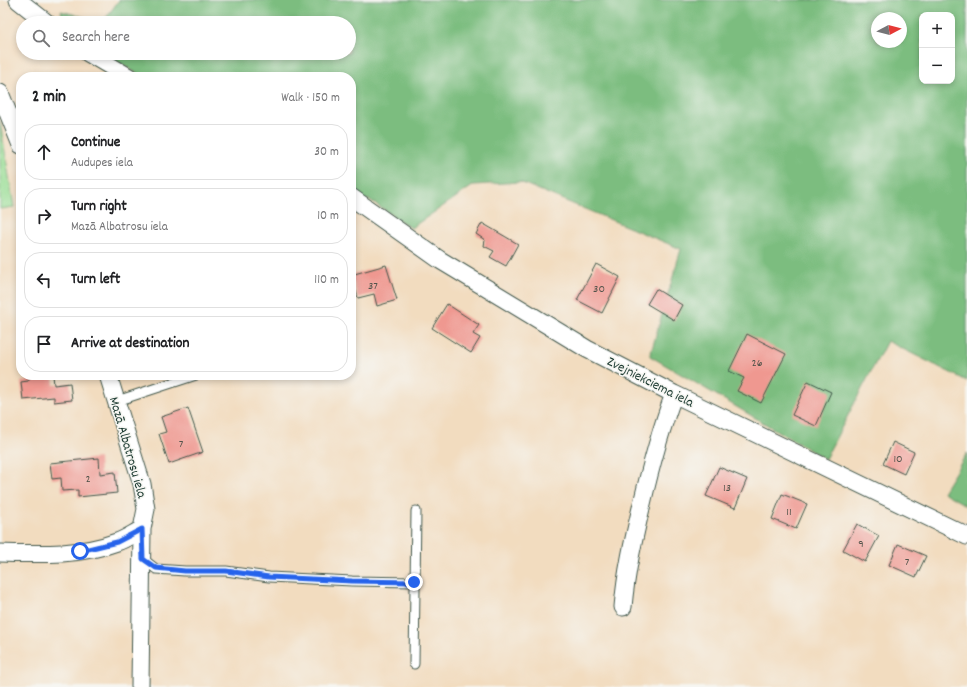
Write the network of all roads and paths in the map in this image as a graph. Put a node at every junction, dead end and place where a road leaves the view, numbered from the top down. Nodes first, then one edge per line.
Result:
1 (18, 0) edge
2 (38, 16) edge
3 (100, 60) edge
4 (120, 72) edge
5 (0, 93) edge
6 (16, 133) edge
7 (356, 201) edge
8 (110, 380) edge
9 (181, 380) edge
10 (674, 394) junction
11 (117, 401) junction
12 (416, 511) dead end
13 (142, 529) junction
14 (967, 536) edge
15 (0, 554) edge
16 (143, 559) junction
17 (414, 582) junction
18 (623, 607) dead end
19 (414, 664) dead end
20 (140, 687) edge

1 - 2 street
3 - 4 street
5 - 6 street
7 - 10 street, Zvejniekciema iela
8 - 11 street, Mazā Albatrosu iela
9 - 11 lane
10 - 14 street, Zvejniekciema iela
10 - 18 street
11 - 13 street, Mazā Albatrosu iela
12 - 17 lane
13 - 15 street
13 - 16 street, Mazā Albatrosu iela
16 - 17 lane
16 - 20 street, Mazā Albatrosu iela
17 - 19 lane

